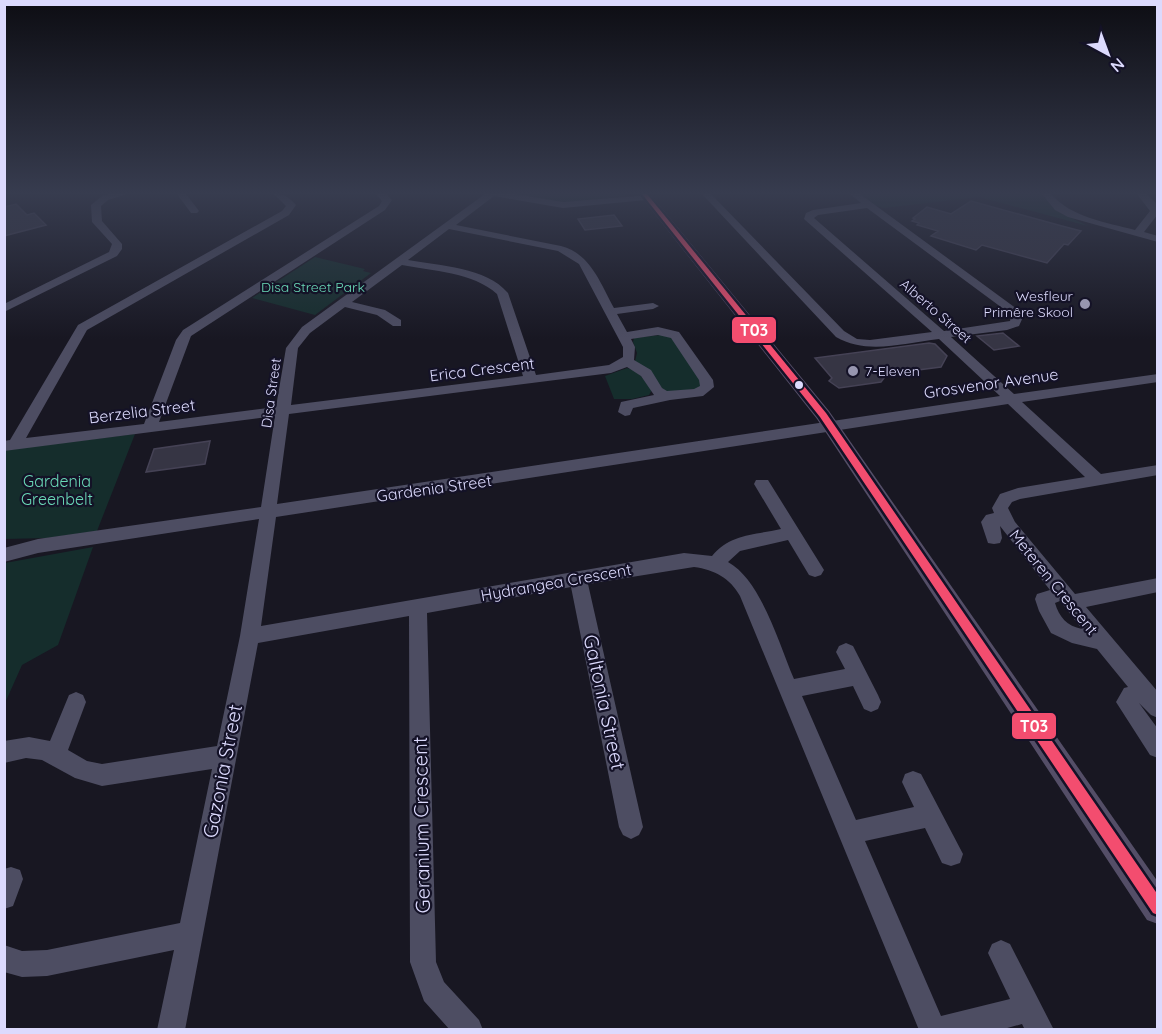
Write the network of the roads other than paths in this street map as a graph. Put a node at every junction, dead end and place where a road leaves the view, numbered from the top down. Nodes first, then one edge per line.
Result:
1 (115, 242) edge
2 (234, 242) edge
3 (329, 242) edge
4 (426, 242) edge
5 (521, 242) edge
6 (682, 242) edge
7 (753, 242) edge
8 (836, 242) edge
9 (920, 242) edge
10 (400, 261) junction
11 (343, 303) junction
12 (653, 306) dead end
13 (4, 309) edge
14 (610, 312) junction
15 (397, 323) dead end
16 (942, 334) junction
17 (623, 336) junction
18 (626, 361) junction
19 (1158, 378) edge
20 (531, 380) junction
21 (668, 396) junction
22 (1011, 399) junction
23 (285, 411) junction
24 (625, 412) dead end
25 (830, 426) junction
26 (150, 428) junction
27 (10, 445) edge
28 (1158, 470) edge
29 (1098, 480) junction
30 (762, 484) dead end
31 (267, 512) junction
32 (1003, 519) junction
33 (792, 533) junction
34 (994, 538) dead end
35 (4, 545) edge
36 (38, 546) junction
37 (4, 555) edge
38 (716, 564) junction
39 (815, 570) dead end
40 (578, 578) junction
41 (1158, 585) edge
42 (1067, 597) junction
43 (418, 606) junction
44 (250, 636) junction
45 (1102, 640) junction
46 (846, 652) dead end
47 (858, 676) junction
48 (788, 688) junction
49 (1151, 700) edge
50 (76, 702) dead end
51 (871, 702) dead end
52 (1158, 748) edge
53 (4, 752) edge
54 (55, 755) junction
55 (225, 756) junction
56 (913, 782) dead end
57 (931, 815) junction
58 (632, 827) dead end
59 (849, 833) junction
60 (951, 854) dead end
61 (1158, 909) edge
62 (189, 934) junction
63 (1001, 953) dead end
64 (4, 958) edge
65 (1035, 1019) edge
66 (171, 1029) edge
67 (469, 1029) edge
68 (933, 1029) edge
69 (943, 1029) edge

1 - 13 street
2 - 27 street
3 - 26 street
4 - 10 street, Disa Street
5 - 14 street
6 - 25 main road
7 - 16 street
8 - 16 street, Alberto Street
9 - 16 street
10 - 11 street, Disa Street
10 - 20 street
11 - 15 street
11 - 23 street, Disa Street
12 - 14 street
14 - 17 street
16 - 22 street, Alberto Street
17 - 18 street
17 - 21 street
18 - 20 street, Erica Crescent
18 - 21 street
19 - 22 street, Grosvenor Avenue
20 - 23 street, Erica Crescent
21 - 24 street
22 - 25 street, Grosvenor Avenue
22 - 29 street
23 - 26 street, Berzelia Street
23 - 31 street, Disa Street
25 - 31 street, Gardenia Street
25 - 61 main road
26 - 27 street, Berzelia Street
28 - 29 street, Meteren Crescent
29 - 32 street, Meteren Crescent
30 - 33 street
31 - 36 street, Gardenia Street
31 - 44 street, Gazonia Street
32 - 34 street
32 - 42 street, Meteren Crescent
33 - 38 street
33 - 39 street
35 - 36 street, Gardenia Street
36 - 37 street, Gardenia Street
38 - 40 street, Hydrangea Crescent
38 - 48 street, Hydrangea Crescent
40 - 43 street, Hydrangea Crescent
40 - 58 street, Galtonia Street
41 - 42 street
42 - 45 street, Meteren Crescent
42 - 45 street
43 - 44 street, Hydrangea Crescent
43 - 67 street, Geranium Crescent
44 - 55 street, Gazonia Street
45 - 49 street, Meteren Crescent
46 - 47 street
47 - 48 street
47 - 51 street
48 - 59 street, Hydrangea Crescent
49 - 52 street
50 - 54 street
53 - 54 street
54 - 55 street
55 - 62 street, Gazonia Street
56 - 57 street
57 - 59 street
57 - 60 street
59 - 68 street, Hydrangea Crescent
62 - 64 street
62 - 66 street, Gazonia Street
63 - 65 street
65 - 69 street

